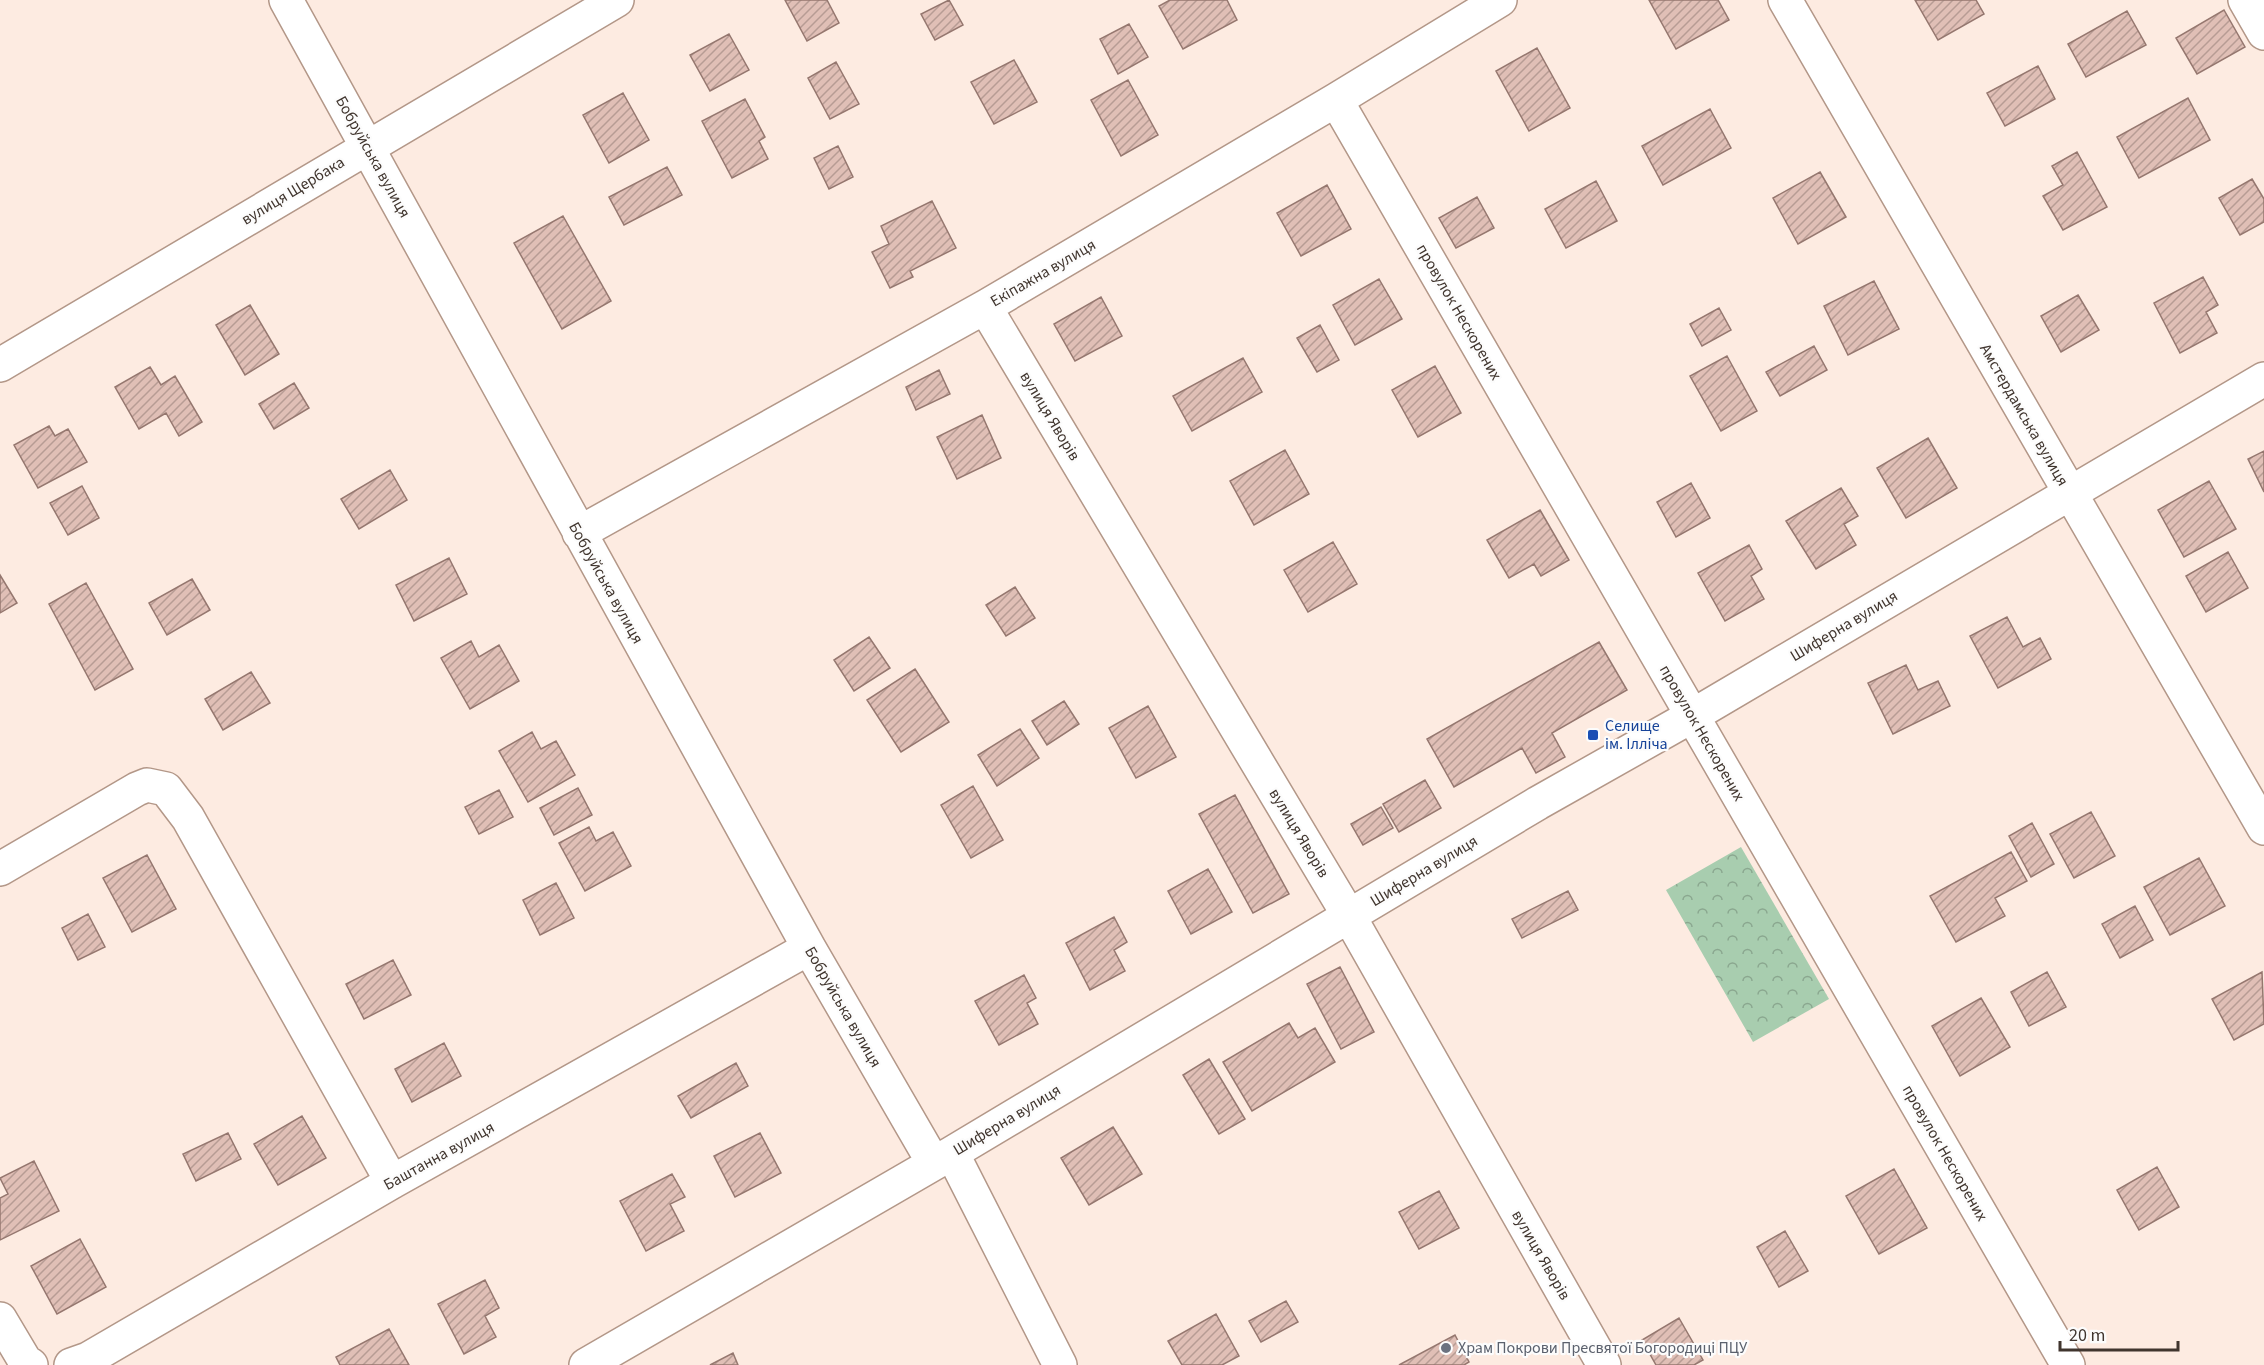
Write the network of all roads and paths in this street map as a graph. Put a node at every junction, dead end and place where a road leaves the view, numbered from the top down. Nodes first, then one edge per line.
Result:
1 (286, 0) edge
2 (617, 0) edge
3 (1500, 0) edge
4 (1785, 0) edge
5 (2245, 0) edge
6 (2264, 33) edge
7 (1336, 100) junction
8 (368, 147) junction
9 (985, 307) junction
10 (0, 365) edge
11 (2264, 379) edge
12 (2069, 494) junction
13 (579, 533) junction
14 (1692, 716) junction
15 (2264, 828) edge
16 (0, 869) edge
17 (1349, 916) junction
18 (809, 948) junction
19 (942, 1158) junction
20 (392, 1182) junction
21 (0, 1319) edge
22 (31, 1365) edge
23 (71, 1365) edge
24 (586, 1365) edge
25 (1060, 1365) edge
26 (1604, 1365) edge
27 (2068, 1365) edge

1 - 8 street, Бобруйська вулиця
2 - 8 street, вулиця Щербака
3 - 7 street, Екіпажна вулиця
4 - 12 street, Амстердамська вулиця
5 - 6 street
7 - 9 street, Екіпажна вулиця
7 - 14 street, провулок Нескорених
8 - 10 street, вулиця Щербака
8 - 13 street, Бобруйська вулиця
9 - 13 street, Екіпажна вулиця
9 - 17 street, вулиця Яворів
11 - 12 street, Шиферна вулиця
12 - 14 street, Шиферна вулиця
12 - 15 street, Амстердамська вулиця
13 - 18 street, Бобруйська вулиця
14 - 17 street, Шиферна вулиця
14 - 27 street, провулок Нескорених
16 - 20 street
17 - 19 street, Шиферна вулиця
17 - 26 street, вулиця Яворів
18 - 19 street, Бобруйська вулиця
18 - 20 street, Баштанна вулиця
19 - 24 street, Шиферна вулиця
19 - 25 street, Бобруйська вулиця
20 - 23 street, Баштанна вулиця
21 - 22 street

